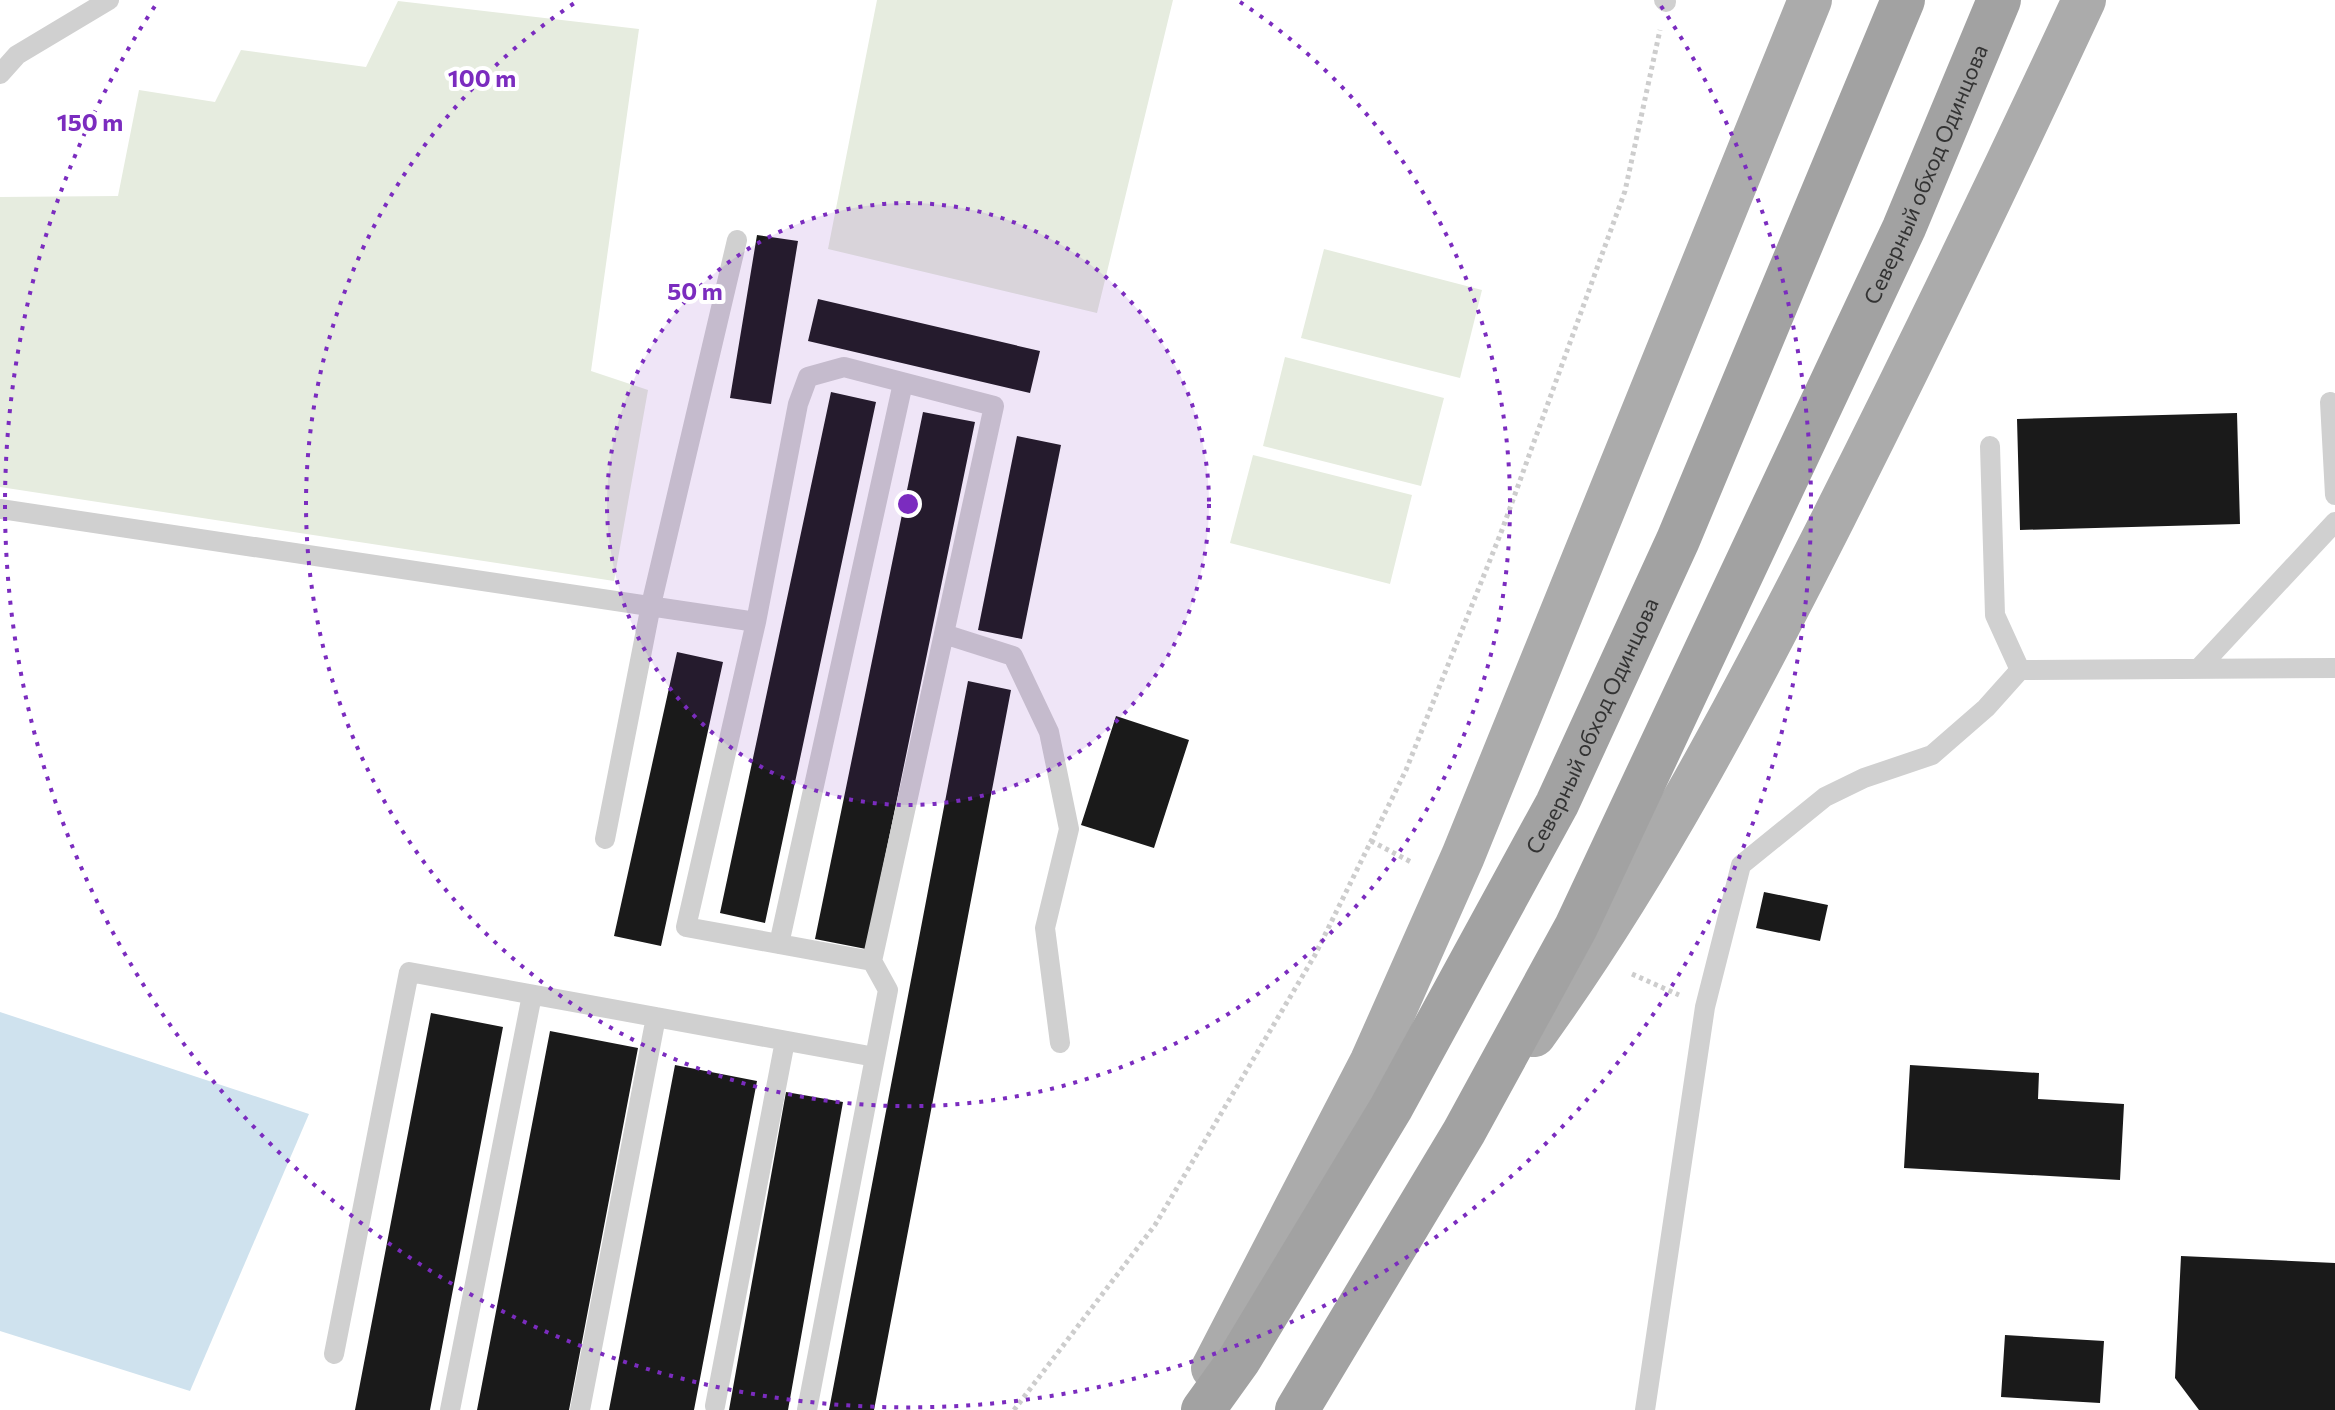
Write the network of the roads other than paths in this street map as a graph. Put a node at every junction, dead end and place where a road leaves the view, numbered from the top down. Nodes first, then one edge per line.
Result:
1 (109, 0) edge
2 (1810, 0) edge
3 (1903, 0) edge
4 (1999, 0) edge
5 (2084, 0) edge
6 (0, 74) edge
7 (737, 240) dead end
8 (903, 383) junction
9 (2330, 402) dead end
10 (1990, 446) dead end
11 (2335, 495) edge
12 (0, 509) edge
13 (2335, 522) edge
14 (651, 605) junction
15 (756, 622) junction
16 (944, 634) junction
17 (2335, 668) edge
18 (2198, 669) junction
19 (2020, 670) junction
20 (605, 839) dead end
21 (779, 944) junction
22 (872, 961) junction
23 (532, 995) junction
24 (656, 1017) junction
25 (785, 1041) junction
26 (1060, 1043) dead end
27 (875, 1057) junction
28 (1464, 1132) junction
29 (334, 1354) dead end
30 (715, 1406) dead end
31 (450, 1410) edge
32 (580, 1410) edge
33 (807, 1410) edge
34 (1191, 1410) edge
35 (1203, 1410) edge
36 (1297, 1410) edge
37 (1645, 1410) edge

1 - 6 lane
2 - 34 main road
3 - 35 highway, Северный обход Одинцова
4 - 28 highway, Северный обход Одинцова
5 - 28 main road
7 - 14 lane
8 - 15 lane
8 - 16 lane
8 - 21 lane
9 - 11 lane
10 - 19 lane
12 - 14 lane
13 - 18 lane
14 - 15 lane
14 - 20 lane
15 - 21 lane
16 - 22 lane
16 - 26 lane
17 - 18 lane
18 - 19 lane
19 - 37 lane
21 - 22 lane
22 - 27 lane
23 - 24 lane
23 - 29 lane
23 - 31 lane
24 - 25 lane
24 - 32 lane
25 - 27 lane
25 - 30 lane
27 - 33 lane
28 - 36 highway, Северный обход Одинцова

